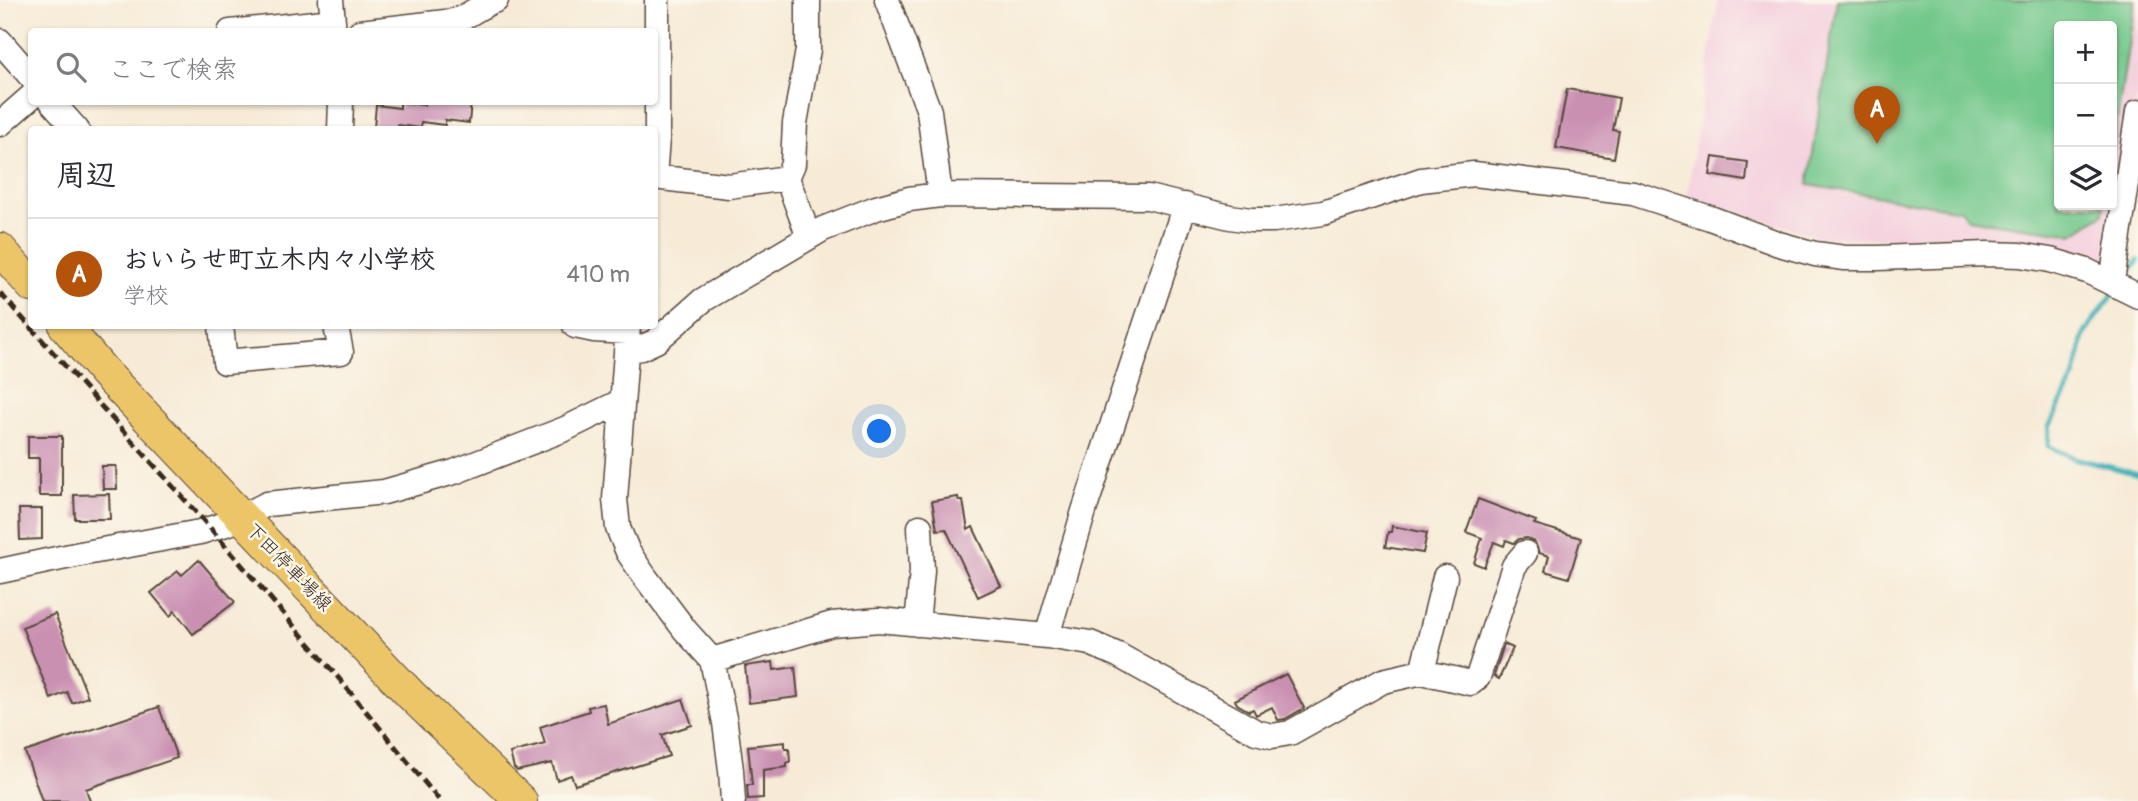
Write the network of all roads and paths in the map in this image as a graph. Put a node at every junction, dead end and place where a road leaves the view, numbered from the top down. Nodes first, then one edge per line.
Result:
1 (496, 0) edge
2 (657, 0) edge
3 (808, 0) edge
4 (887, 0) edge
5 (333, 17) edge
6 (257, 28) edge
7 (394, 28) edge
8 (657, 28) edge
9 (0, 41) edge
10 (28, 73) edge
11 (28, 100) edge
12 (55, 105) edge
13 (341, 105) edge
14 (657, 105) edge
15 (2138, 112) edge
16 (0, 124) edge
17 (73, 126) edge
18 (340, 126) edge
19 (657, 126) edge
20 (658, 177) edge
21 (787, 178) junction
22 (940, 195) junction
23 (1185, 205) junction
24 (809, 237) junction
25 (0, 249) edge
26 (28, 281) edge
27 (2112, 281) junction
28 (2138, 296) edge
29 (68, 329) edge
30 (221, 329) edge
31 (337, 329) edge
32 (589, 329) edge
33 (627, 336) edge
34 (622, 401) junction
35 (241, 517) junction
36 (920, 527) dead end
37 (1525, 554) dead end
38 (0, 571) edge
39 (1445, 577) dead end
40 (917, 624) junction
41 (1047, 636) junction
42 (712, 660) junction
43 (1422, 673) junction
44 (522, 801) edge
45 (733, 801) edge

1 - 7 street
2 - 8 street
3 - 21 street
4 - 22 street
5 - 6 street
9 - 10 street
11 - 16 street
12 - 17 street
13 - 18 street
14 - 19 street
15 - 27 street
20 - 21 street
21 - 24 street
22 - 23 street
22 - 24 street
23 - 27 street
23 - 41 street
24 - 33 street
25 - 26 main road
27 - 28 street
29 - 35 main road, 下田停車場線
30 - 31 street
32 - 33 street
33 - 34 street
34 - 35 street
34 - 42 street
35 - 38 street
35 - 44 main road, 下田停車場線
36 - 40 street
37 - 43 street
39 - 43 street
40 - 41 street
40 - 42 street
41 - 43 street
42 - 45 street

